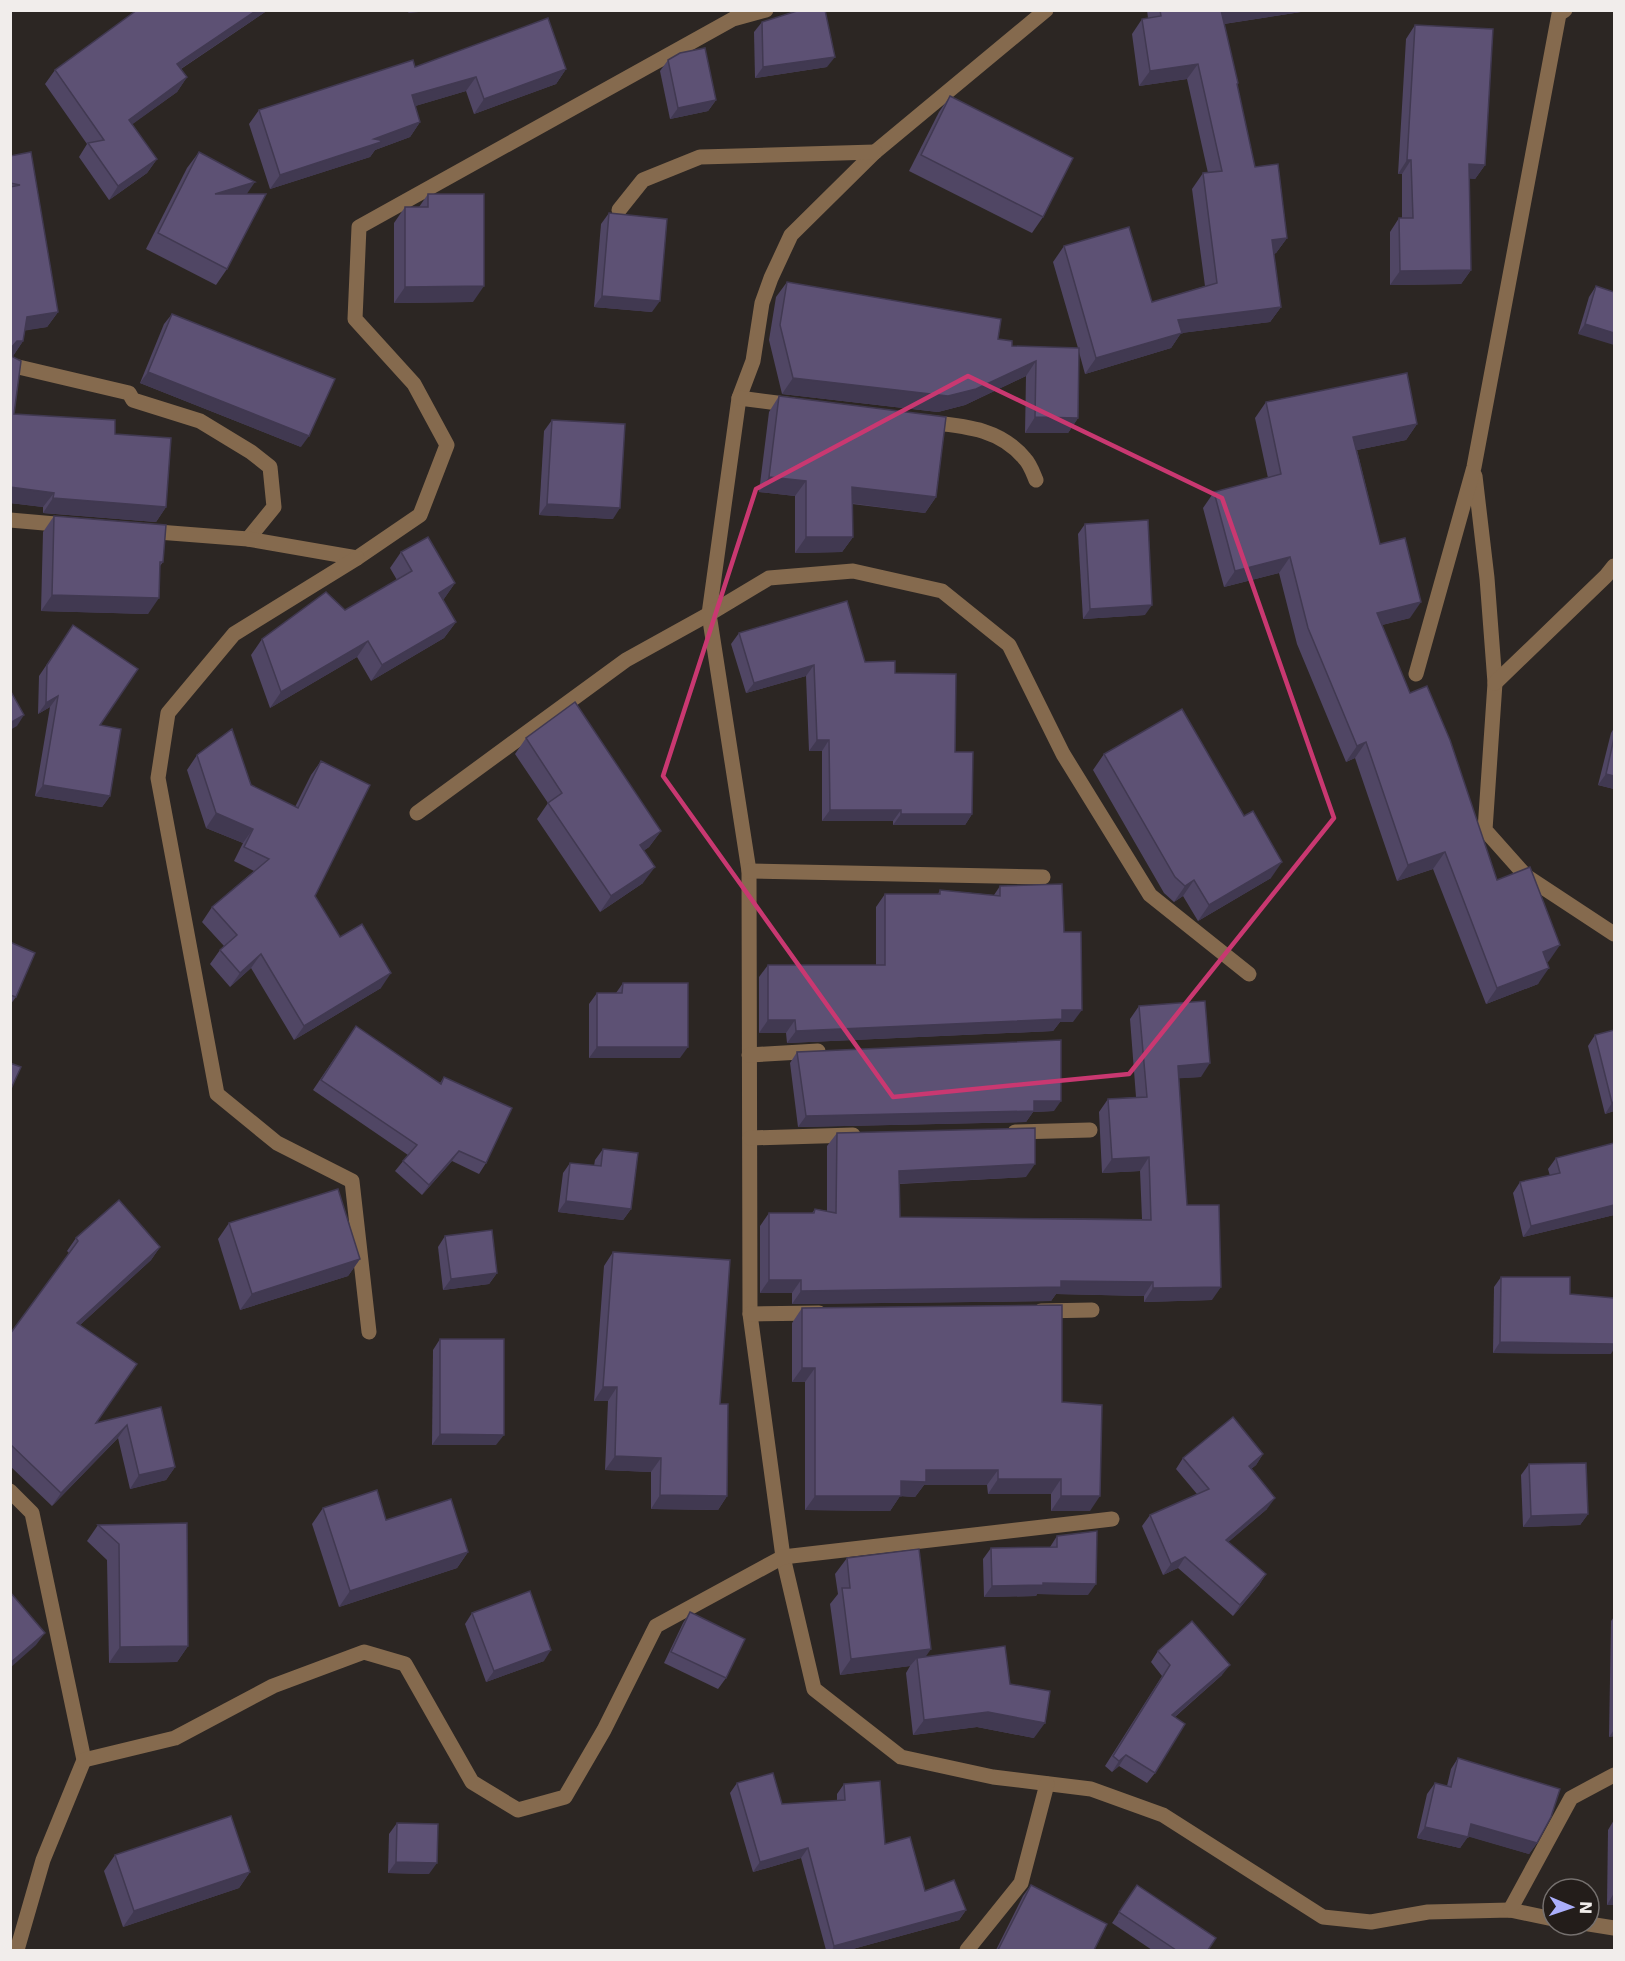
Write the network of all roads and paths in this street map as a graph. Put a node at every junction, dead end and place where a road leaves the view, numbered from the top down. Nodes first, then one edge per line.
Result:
1 (766, 10) edge
2 (1046, 10) edge
3 (1560, 12) edge
4 (874, 152) junction
5 (620, 210) dead end
6 (10, 365) edge
7 (739, 398) junction
8 (811, 407) edge
9 (918, 420) edge
10 (1474, 468) junction
11 (1036, 480) dead end
12 (10, 520) edge
13 (82, 526) edge
14 (129, 530) edge
15 (248, 540) junction
16 (357, 558) junction
17 (1614, 566) edge
18 (709, 614) junction
19 (1416, 674) dead end
20 (1495, 683) junction
21 (417, 813) dead end
22 (749, 871) junction
23 (1043, 877) dead end
24 (1614, 934) edge
25 (1249, 974) dead end
26 (831, 1051) edge
27 (749, 1054) junction
28 (1090, 1130) dead end
29 (996, 1132) edge
30 (868, 1135) edge
31 (750, 1138) junction
32 (1092, 1310) dead end
33 (1021, 1311) edge
34 (832, 1313) edge
35 (750, 1314) junction
36 (369, 1332) dead end
37 (10, 1491) edge
38 (1112, 1519) dead end
39 (783, 1557) junction
40 (84, 1760) junction
41 (1614, 1775) edge
42 (1047, 1784) junction
43 (1510, 1910) junction
44 (1541, 1916) edge
45 (17, 1950) edge
46 (967, 1950) edge

1 - 16 street
2 - 4 street
3 - 10 street
4 - 5 street
4 - 7 street
6 - 15 street
7 - 8 street
7 - 18 street
9 - 11 street
10 - 19 street
10 - 20 street
12 - 13 street
14 - 15 street
15 - 16 street
16 - 36 street
17 - 20 street
18 - 21 street
18 - 22 street
18 - 25 street
20 - 24 street
22 - 23 street
22 - 27 street
26 - 27 street
27 - 31 street
28 - 29 street
30 - 31 street
31 - 35 street
32 - 33 street
34 - 35 street
35 - 39 street
37 - 40 street
38 - 39 street
39 - 40 street
39 - 42 street
40 - 45 street
41 - 43 street
42 - 43 street
42 - 46 street
43 - 44 street

